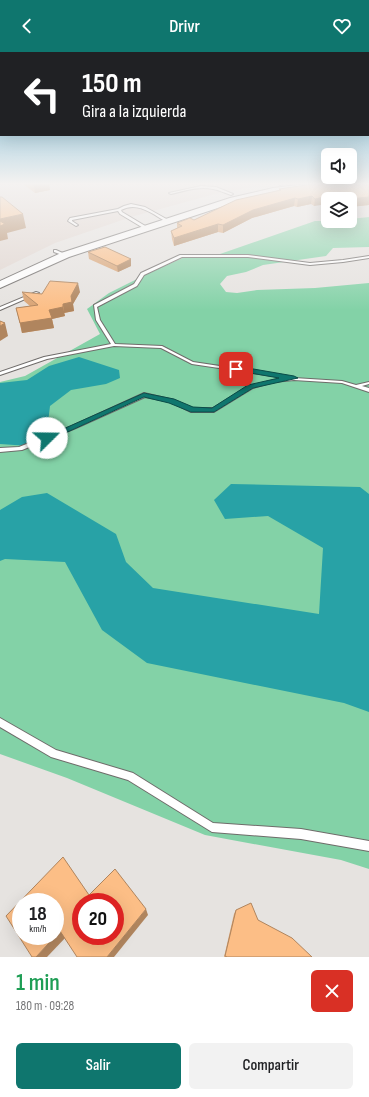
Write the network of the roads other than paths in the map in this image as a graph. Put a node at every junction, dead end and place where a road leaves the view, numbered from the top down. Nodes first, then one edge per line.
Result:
1 (126, 225) edge
2 (141, 225) edge
3 (155, 225) edge
4 (146, 228) junction
5 (55, 251) junction
6 (65, 254) junction
7 (369, 257) edge
8 (0, 276) edge
9 (0, 285) edge
10 (37, 293) edge
11 (0, 309) edge
12 (114, 345) junction
13 (0, 374) edge
14 (294, 378) junction
15 (369, 383) edge
16 (358, 386) junction
17 (369, 390) edge
18 (0, 450) edge
19 (0, 722) edge
20 (369, 846) edge

1 - 5 main road
2 - 4 lane
3 - 4 main road
4 - 6 main road
5 - 6 lane
5 - 8 main road
6 - 9 main road
7 - 12 lane
10 - 11 lane
12 - 13 lane
12 - 14 lane
14 - 16 lane
14 - 18 lane
15 - 16 lane
16 - 17 lane
19 - 20 lane

